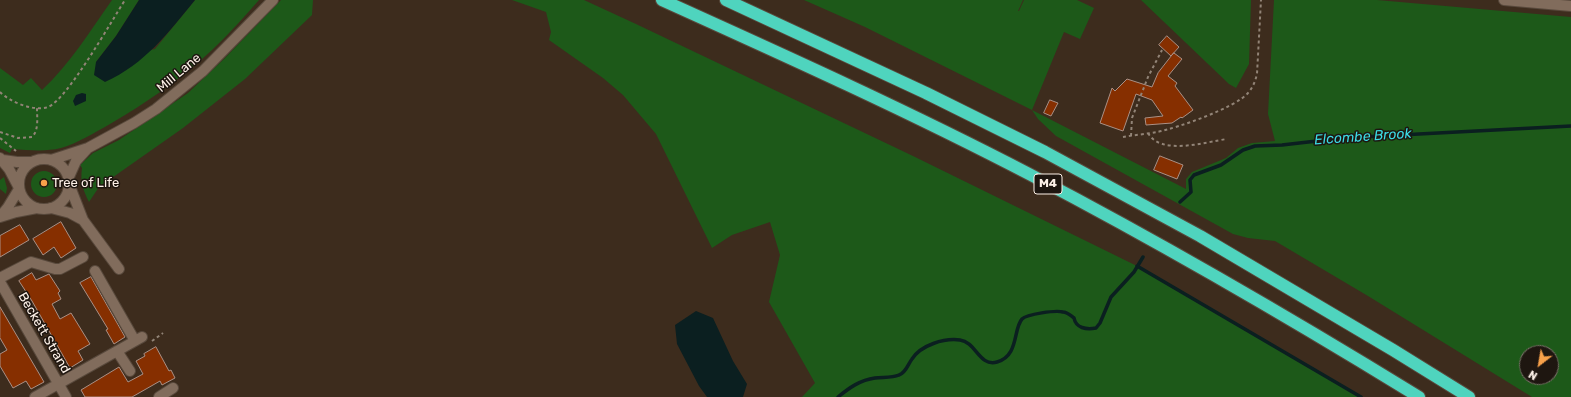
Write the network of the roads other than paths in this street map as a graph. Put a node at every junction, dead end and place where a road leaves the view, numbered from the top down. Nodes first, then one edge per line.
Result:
1 (273, 0) edge
2 (662, 0) edge
3 (726, 0) edge
4 (1504, 0) edge
5 (1571, 6) edge
6 (88, 148) junction
7 (1, 159) edge
8 (51, 160) junction
9 (32, 162) junction
10 (68, 181) junction
11 (19, 188) junction
12 (37, 208) junction
13 (51, 208) junction
14 (0, 217) edge
15 (83, 220) junction
16 (83, 257) dead end
17 (119, 269) dead end
18 (95, 271) dead end
19 (0, 278) edge
20 (0, 282) edge
21 (117, 351) junction
22 (130, 371) dead end
23 (58, 384) junction
24 (173, 388) dead end
25 (35, 397) edge
26 (66, 397) edge
27 (159, 397) edge
28 (1419, 397) edge
29 (1469, 397) edge

1 - 6 street, Mill Lane
2 - 28 highway, M4
3 - 29 highway, M4
4 - 5 street
6 - 8 street, Mill Lane
6 - 10 street, Mill Lane
7 - 9 street, Mill Lane
7 - 11 street
8 - 9 street, Mill Lane
8 - 10 street
9 - 11 street
10 - 13 street, Mill Lane
10 - 15 street
11 - 12 street
11 - 14 street
12 - 13 street
12 - 14 street
13 - 15 street
15 - 17 street
16 - 19 street
18 - 21 street
20 - 23 street, Beckett Strand
21 - 22 street
21 - 23 street
23 - 25 street
23 - 26 street, Beckett Strand
24 - 27 street

